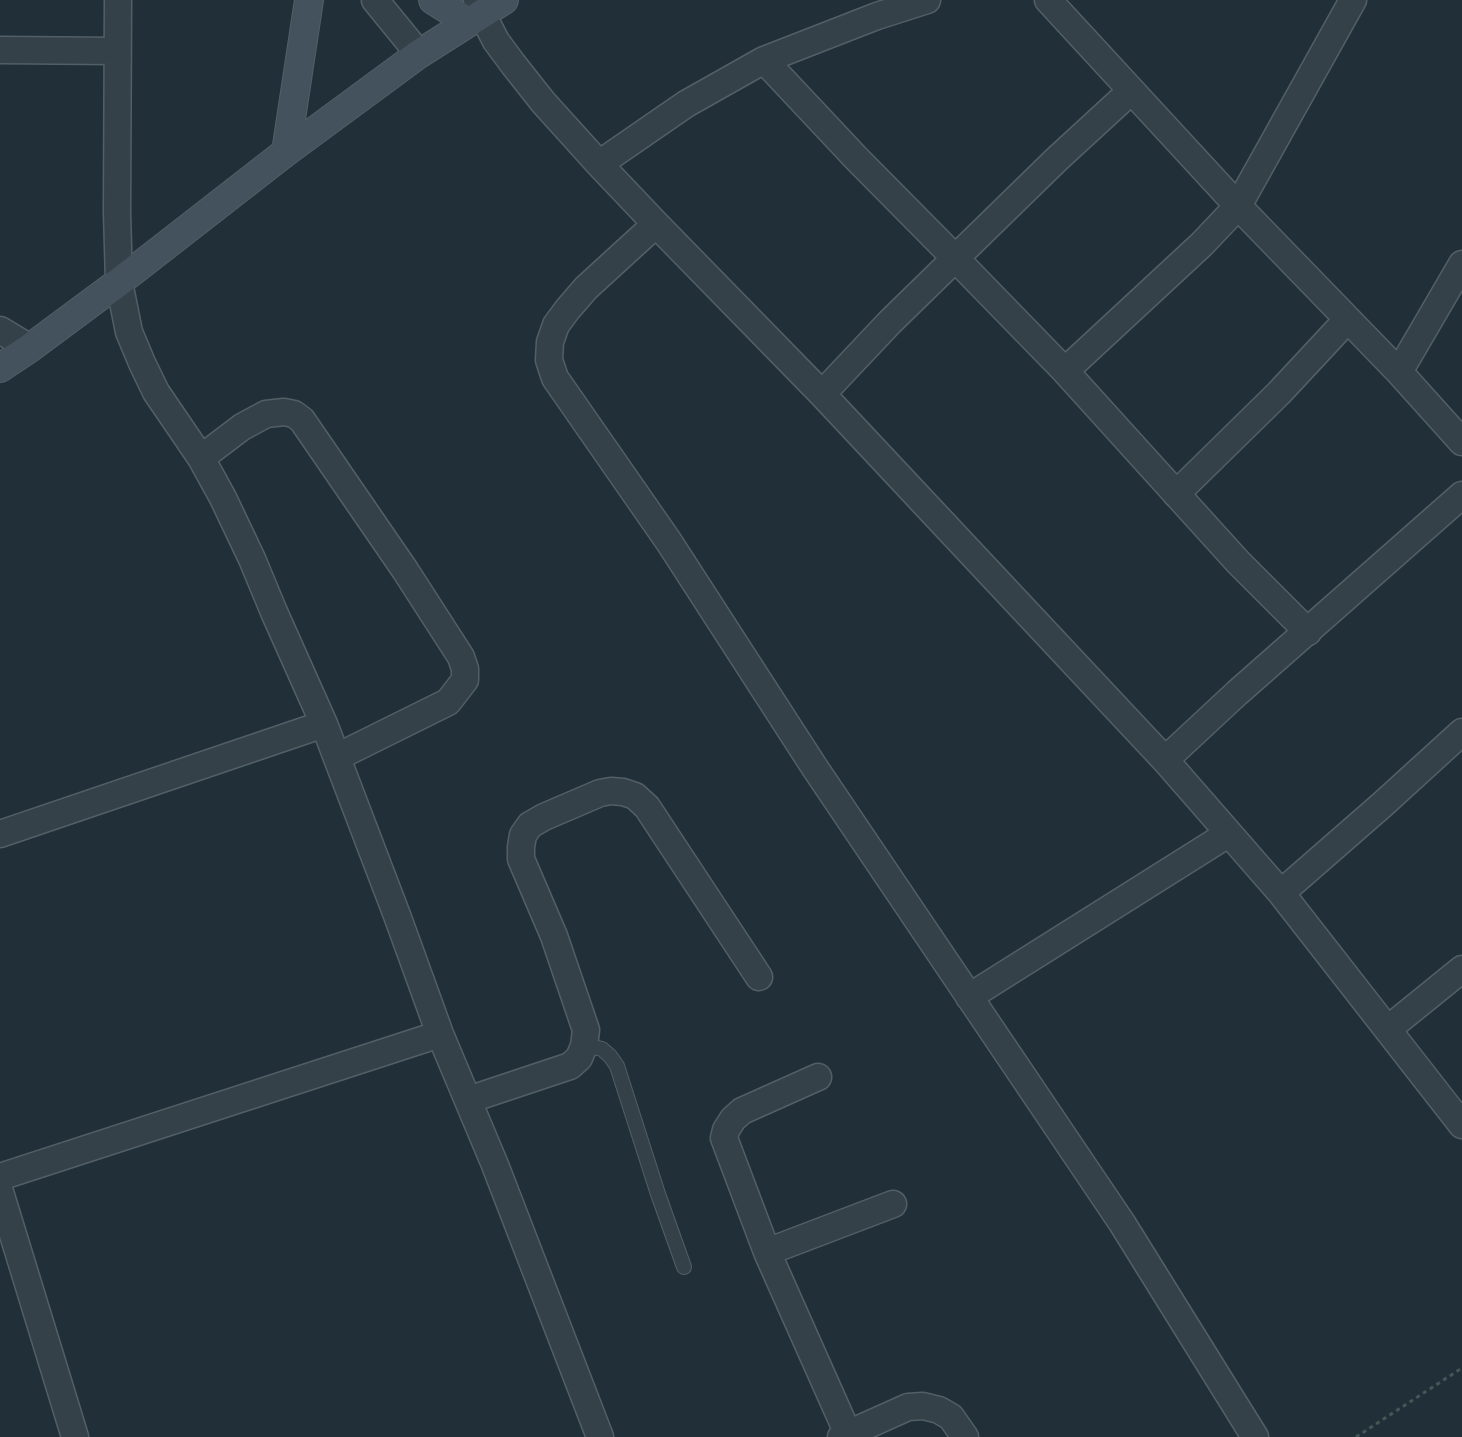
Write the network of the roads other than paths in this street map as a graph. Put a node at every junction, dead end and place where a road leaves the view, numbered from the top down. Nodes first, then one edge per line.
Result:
1 (118, 0) edge
2 (309, 0) edge
3 (375, 0) edge
4 (433, 0) edge
5 (927, 0) edge
6 (1048, 0) edge
7 (1353, 0) edge
8 (483, 9) edge
9 (0, 50) edge
10 (117, 51) junction
11 (419, 54) junction
12 (764, 60) junction
13 (1131, 91) junction
14 (286, 152) junction
15 (599, 164) junction
16 (1238, 206) junction
17 (656, 224) junction
18 (955, 258) junction
19 (1462, 264) edge
20 (119, 282) junction
21 (1347, 320) junction
22 (0, 330) edge
23 (30, 348) junction
24 (0, 368) edge
25 (1065, 371) junction
26 (1399, 372) junction
27 (822, 394) junction
28 (1462, 442) edge
29 (201, 458) junction
30 (1176, 494) junction
31 (1462, 495) edge
32 (1308, 632) junction
33 (324, 724) junction
34 (1462, 732) edge
35 (337, 757) junction
36 (1165, 760) junction
37 (0, 834) edge
38 (1228, 834) junction
39 (1281, 893) junction
40 (1462, 970) edge
41 (759, 976) dead end
42 (969, 997) junction
43 (1388, 1029) junction
44 (440, 1034) junction
45 (584, 1046) junction
46 (818, 1077) dead end
47 (468, 1100) junction
48 (1462, 1124) edge
49 (0, 1177) edge
50 (0, 1192) edge
51 (893, 1204) dead end
52 (767, 1252) junction
53 (684, 1267) dead end
54 (844, 1436) edge
55 (75, 1437) edge
56 (600, 1437) edge
57 (965, 1437) edge
58 (1255, 1437) edge

1 - 10 street
2 - 14 main road
3 - 11 street
4 - 8 main road
5 - 12 street
6 - 13 street
7 - 16 street
8 - 11 main road
8 - 15 street
9 - 10 street
10 - 20 street
11 - 14 main road
12 - 15 street
12 - 18 street
13 - 16 street
13 - 18 street
14 - 20 main road
15 - 17 street
16 - 21 street
16 - 25 street
17 - 27 street
17 - 42 street
18 - 25 street
18 - 27 street
19 - 26 street
20 - 23 main road
20 - 29 street
21 - 26 street
21 - 30 street
22 - 23 street
23 - 24 main road
25 - 30 street
26 - 28 street
27 - 36 street
29 - 33 street
29 - 35 street
30 - 32 street
31 - 32 street
32 - 36 street
33 - 35 street
33 - 37 street
34 - 39 street
35 - 44 street
36 - 38 street
38 - 39 street
38 - 42 street
39 - 43 street
40 - 43 street
41 - 45 street
42 - 58 street
43 - 48 street
44 - 47 street
44 - 49 street
45 - 47 street
45 - 53 lane
46 - 52 street
47 - 56 street
50 - 55 street
51 - 52 street
52 - 54 street
54 - 57 street

